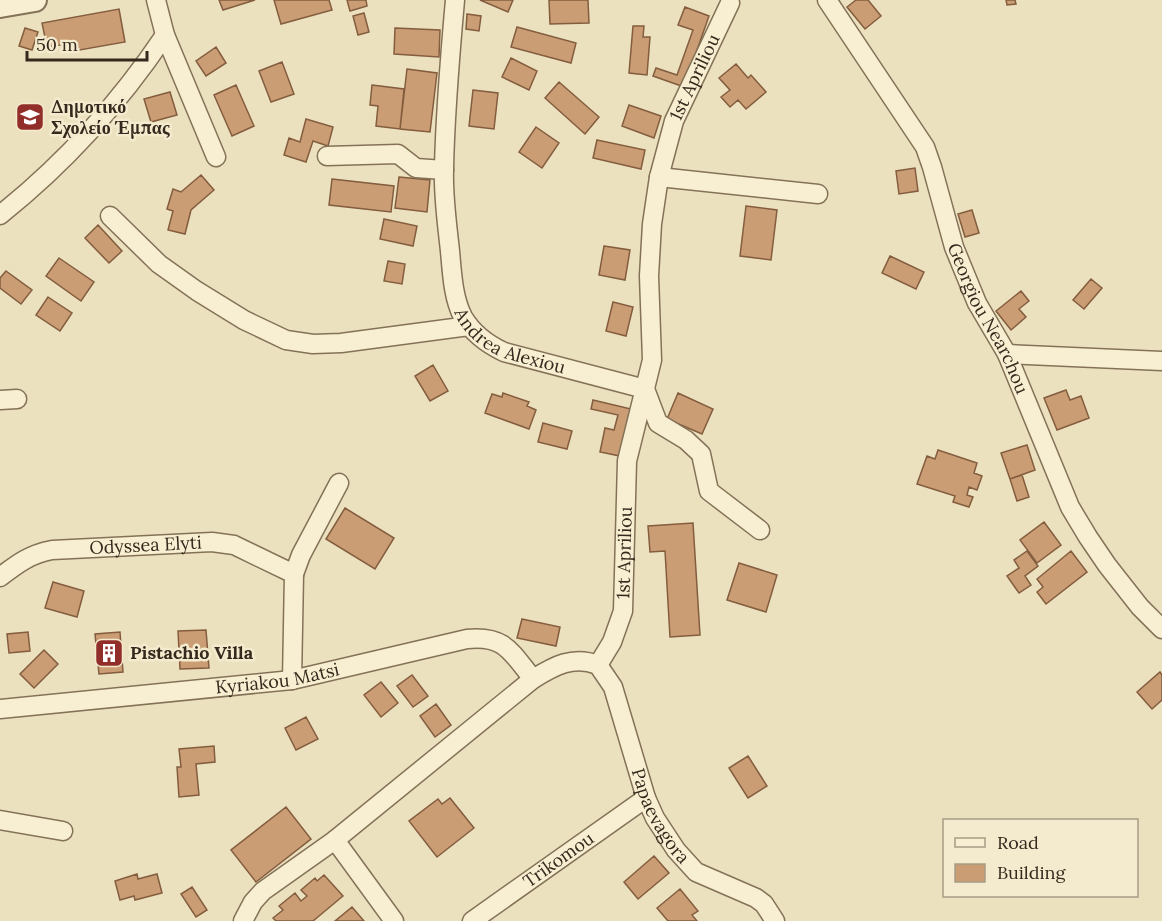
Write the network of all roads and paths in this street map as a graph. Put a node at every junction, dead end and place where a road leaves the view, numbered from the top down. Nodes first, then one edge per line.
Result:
1 (35, 0) edge
2 (156, 0) edge
3 (455, 0) edge
4 (827, 0) edge
5 (732, 1) edge
6 (0, 6) edge
7 (165, 35) junction
8 (327, 156) dead end
9 (216, 157) dead end
10 (444, 170) junction
11 (659, 177) junction
12 (819, 194) dead end
13 (0, 215) edge
14 (110, 216) dead end
15 (469, 326) junction
16 (1007, 354) junction
17 (1162, 361) edge
18 (645, 389) junction
19 (339, 483) dead end
20 (760, 530) dead end
21 (294, 574) junction
22 (0, 578) edge
23 (1162, 629) edge
24 (598, 665) junction
25 (533, 679) junction
26 (292, 680) junction
27 (0, 710) edge
28 (646, 798) junction
29 (0, 820) edge
30 (63, 831) dead end
31 (335, 840) junction
32 (243, 921) edge
33 (394, 921) edge
34 (472, 921) edge
35 (775, 921) edge

1 - 6 street
2 - 7 street
3 - 10 street, Andrea Alexiou
4 - 16 street, Georgiou Nearchou
5 - 11 street, 1st Apriliou
7 - 9 street
7 - 13 street
8 - 10 street
10 - 15 street, Andrea Alexiou
11 - 12 street
11 - 18 street, 1st Apriliou
14 - 15 street
15 - 18 street, Andrea Alexiou
16 - 17 street
16 - 23 street, Georgiou Nearchou
18 - 20 street
18 - 24 street, 1st Apriliou
19 - 21 street
21 - 22 street, Odyssea Elyti
21 - 26 street
24 - 25 street
24 - 28 street, Papaevagora
25 - 26 street, Kyriakou Matsi
25 - 31 street
26 - 27 street, Kyriakou Matsi
28 - 34 street, Trikomou
28 - 35 street, Papaevagora
29 - 30 street
31 - 32 street
31 - 33 street

